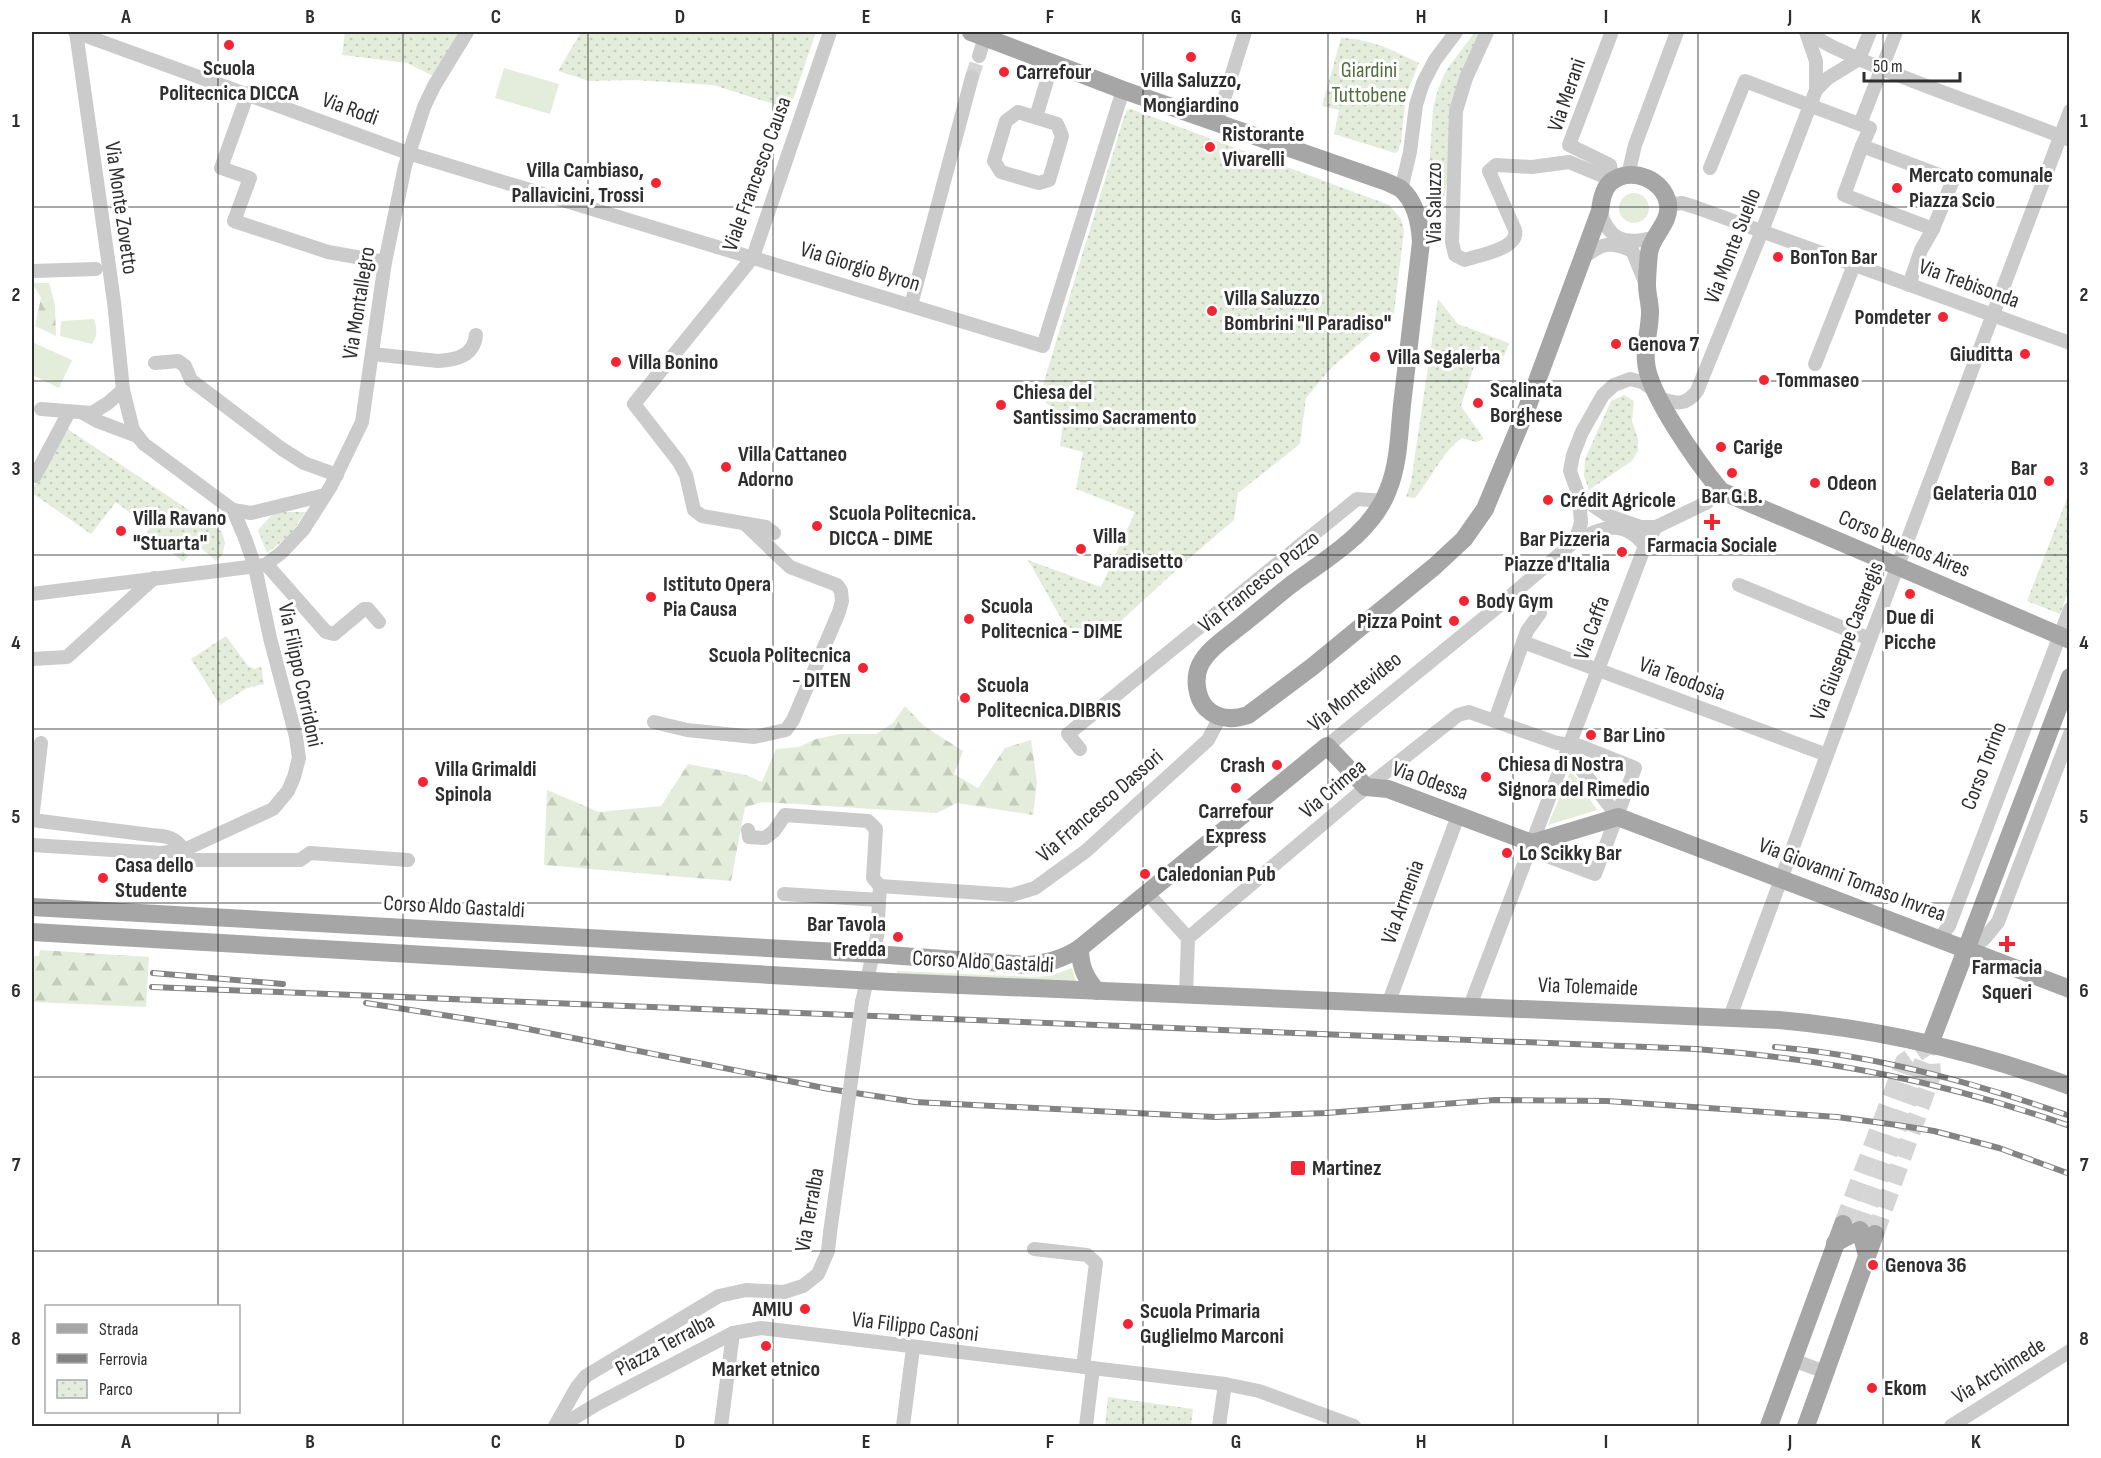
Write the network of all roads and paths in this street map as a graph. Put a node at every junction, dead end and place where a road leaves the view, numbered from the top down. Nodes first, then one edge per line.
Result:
1 (75, 32) edge
2 (467, 32) edge
3 (830, 32) edge
4 (1245, 32) edge
5 (1455, 32) edge
6 (1487, 32) edge
7 (1677, 32) edge
8 (1806, 32) edge
9 (1811, 32) edge
10 (1870, 32) edge
11 (1896, 32) edge
12 (978, 34) edge
13 (1611, 34) dead end
14 (979, 56) tunnel mouth
15 (1859, 58) junction
16 (1052, 64) junction
17 (1881, 68) junction
18 (972, 77) tunnel mouth
19 (1123, 90) junction
20 (1816, 90) junction
21 (248, 93) junction
22 (1810, 105) junction
23 (2070, 111) edge
24 (1036, 117) junction
25 (1217, 122) junction
26 (1860, 124) junction
27 (2065, 138) edge
28 (1862, 146) junction
29 (408, 153) junction
30 (1710, 168) dead end
31 (1617, 180) junction
32 (1401, 190) junction
33 (1669, 205) junction
34 (1600, 212) junction
35 (1934, 229) junction
36 (1762, 231) junction
37 (1611, 233) junction
38 (1652, 238) junction
39 (1629, 246) junction
40 (1584, 252) junction
41 (753, 257) junction
42 (385, 262) junction
43 (1854, 265) junction
44 (96, 268) dead end
45 (33, 271) edge
46 (1909, 285) junction
47 (1647, 286) junction
48 (911, 305) junction
49 (1992, 315) junction
50 (476, 335) dead end
51 (2070, 343) edge
52 (372, 354) junction
53 (155, 363) dead end
54 (1646, 363) junction
55 (1815, 364) dead end
56 (1630, 380) junction
57 (123, 390) junction
58 (1657, 394) junction
59 (41, 410) dead end
60 (76, 413) junction
61 (137, 436) junction
62 (337, 475) junction
63 (36, 476) dead end
64 (1721, 491) junction
65 (326, 495) junction
66 (1579, 496) junction
67 (1383, 501) junction
68 (232, 510) junction
69 (744, 522) junction
70 (1656, 527) junction
71 (774, 533) dead end
72 (1575, 542) junction
73 (1645, 546) junction
74 (261, 566) junction
75 (1898, 567) junction
76 (154, 578) junction
77 (1739, 585) dead end
78 (32, 594) edge
79 (2070, 609) edge
80 (1540, 613) dead end
81 (379, 622) dead end
82 (2064, 638) edge
83 (1870, 639) junction
84 (1523, 642) junction
85 (32, 659) edge
86 (1599, 671) junction
87 (2070, 677) edge
88 (1220, 717) junction
89 (1495, 720) junction
90 (654, 722) dead end
91 (2070, 734) edge
92 (41, 743) dead end
93 (1564, 743) junction
94 (1327, 746) junction
95 (1080, 749) dead end
96 (1827, 755) junction
97 (2065, 758) edge
98 (1366, 788) junction
99 (1458, 816) junction
100 (1618, 817) junction
101 (32, 820) edge
102 (748, 830) dead end
103 (1532, 843) junction
104 (32, 845) edge
105 (179, 851) junction
106 (408, 860) dead end
107 (1781, 878) junction
108 (880, 893) junction
109 (784, 894) dead end
110 (1148, 894) junction
111 (32, 907) edge
112 (32, 932) edge
113 (1188, 938) junction
114 (1939, 939) junction
115 (1080, 948) junction
116 (1967, 951) junction
117 (874, 954) junction
118 (867, 981) junction
119 (2069, 987) edge
120 (1097, 992) junction
121 (1186, 995) junction
122 (1388, 1004) junction
123 (1470, 1006) junction
124 (1730, 1017) junction
125 (1930, 1044) junction
126 (2070, 1086) edge
127 (1843, 1224) tunnel mouth
128 (1875, 1234) tunnel mouth
129 (1835, 1243) junction
130 (1034, 1249) dead end
131 (1867, 1255) junction
132 (733, 1333) junction
133 (913, 1348) junction
134 (2070, 1351) edge
135 (1793, 1360) junction
136 (1088, 1367) junction
137 (1825, 1372) junction
138 (1225, 1384) junction
139 (597, 1404) junction
140 (555, 1426) edge
141 (561, 1426) edge
142 (579, 1426) edge
143 (721, 1426) edge
144 (903, 1426) edge
145 (1086, 1426) edge
146 (1219, 1426) edge
147 (1354, 1426) edge
148 (1769, 1426) edge
149 (1806, 1426) edge
150 (1951, 1426) edge

1 - 21 street, Via Rodi
1 - 57 street, Via Monte Zovetto
2 - 29 street, Via Montallegro
3 - 41 street, Viale Francesco Causa
4 - 25 street
5 - 32 street
6 - 31 street, Via Saluzzo
7 - 31 street
8 - 20 street
9 - 15 street
10 - 15 street
11 - 17 street
12 - 14 street
12 - 16 main road
13 - 31 street, Via Merani
15 - 17 street
15 - 20 street
16 - 19 main road
16 - 24 street
17 - 26 street
17 - 27 street
18 - 48 street
19 - 25 main road
19 - 48 street, Via Giorgio Byron
20 - 22 street, Via Monte Suello
21 - 29 street, Via Rodi
21 - 42 street
22 - 26 street
22 - 30 street
22 - 36 street, Via Monte Suello
23 - 27 street, Via Giuseppe Casaregis
24 - 24 street
25 - 32 main road
26 - 28 street
27 - 49 street, Via Giuseppe Casaregis
28 - 35 street
28 - 35 street
29 - 41 street, Via Giorgio Byron
29 - 42 street, Via Montallegro
31 - 33 main road
31 - 34 main road
32 - 67 main road, Via Francesco Pozzo
33 - 36 street, Via Trebisonda
33 - 38 main road
34 - 37 street
34 - 40 main road
35 - 46 street
36 - 43 street, Via Trebisonda
36 - 58 street, Via Monte Suello
37 - 39 street
37 - 40 street
38 - 39 street
38 - 47 main road
39 - 40 street
39 - 47 street
40 - 88 main road
41 - 48 street, Via Giorgio Byron
41 - 69 street, Viale Francesco Causa
42 - 52 street, Via Montallegro
43 - 46 street, Via Trebisonda
43 - 55 street
44 - 45 street, Via Monte Zovetto
46 - 49 street, Via Trebisonda
47 - 54 main road
49 - 51 street, Via Trebisonda
49 - 75 street, Via Giuseppe Casaregis
50 - 52 street
52 - 62 street, Via Montallegro
53 - 62 street
54 - 56 street
54 - 58 main road
56 - 58 street
56 - 66 street
57 - 60 street
57 - 61 street, Via Monte Zovetto
58 - 64 main road
59 - 60 street
60 - 61 street
60 - 63 street
61 - 68 street
62 - 65 street, Via Montallegro
64 - 70 street
64 - 75 main road, Corso Buenos Aires
65 - 68 street
65 - 74 street, Via Montallegro
66 - 70 street
66 - 72 street
67 - 88 main road, Via Francesco Pozzo
67 - 95 street
68 - 74 street
69 - 71 street
69 - 90 street
70 - 73 street, Via Caffa
72 - 73 street, Via Montevideo
72 - 94 street, Via Montevideo
73 - 86 street, Via Caffa
74 - 76 street
74 - 81 street
74 - 105 street, Via Filippo Corridoni
75 - 82 main road, Corso Buenos Aires
75 - 83 street, Via Giuseppe Casaregis
76 - 78 street
76 - 85 street
77 - 83 street
79 - 82 street, Corso Torino
80 - 84 street
82 - 114 street, Corso Torino
83 - 96 street, Via Giuseppe Casaregis
84 - 86 street, Via Teodosia
84 - 89 street
86 - 93 street, Via Caffa
86 - 96 street, Via Teodosia
87 - 116 main road
88 - 108 street, Via Francesco Dassori
89 - 93 street, Via Crimea
89 - 98 street, Via Crimea
91 - 97 street
92 - 101 street
93 - 100 street
93 - 100 street, Via Crimea
93 - 103 street, Via Caffa
94 - 98 main road, Via Odessa
94 - 110 main road, Via Montevideo
96 - 107 street, Via Giuseppe Casaregis
97 - 116 street
98 - 99 main road, Via Odessa
98 - 113 street, Via Crimea
99 - 103 main road, Via Odessa
99 - 122 street, Via Armenia
100 - 103 main road
100 - 103 street
100 - 107 main road, Via Giovanni Tomaso Invrea
101 - 105 street, Via Filippo Corridoni
102 - 108 street
103 - 123 street
104 - 105 street, Via Filippo Corridoni
105 - 106 street, Via Filippo Corridoni
107 - 114 main road, Via Giovanni Tomaso Invrea
107 - 124 street, Via Giuseppe Casaregis
108 - 109 street, Via Francesco Dassori
108 - 117 street
110 - 113 street
110 - 115 main road, Via Montevideo
111 - 117 main road, Corso Aldo Gastaldi
112 - 118 main road, Corso Aldo Gastaldi
113 - 121 street
114 - 116 main road, Via Giovanni Tomaso Invrea
115 - 117 main road, Corso Aldo Gastaldi
115 - 120 main road
116 - 119 main road, Via Giovanni Tomaso Invrea
116 - 125 main road
117 - 118 street
118 - 120 main road, Corso Aldo Gastaldi
118 - 140 street, Via Terralba, bridge
120 - 121 main road, Via Tolemaide
121 - 122 main road, Via Tolemaide
122 - 123 main road, Via Tolemaide
123 - 124 main road, Via Tolemaide
124 - 125 main road, Via Tolemaide
125 - 126 main road, Via Tolemaide
127 - 129 main road
128 - 131 main road
129 - 131 main road
129 - 135 main road
130 - 136 street
131 - 137 main road
132 - 133 street, Via Filippo Casoni
132 - 139 street, Piazza Terralba
132 - 143 street, Piazza Terralba
133 - 136 street, Via Filippo Casoni
133 - 144 street
134 - 150 street, Via Archimede
135 - 137 street
135 - 148 main road
136 - 138 street, Via Filippo Casoni
136 - 145 street
137 - 149 main road
138 - 146 street
138 - 147 street, Via Filippo Casoni
139 - 141 street, Piazza Terralba
139 - 142 street, Piazza Terralba

